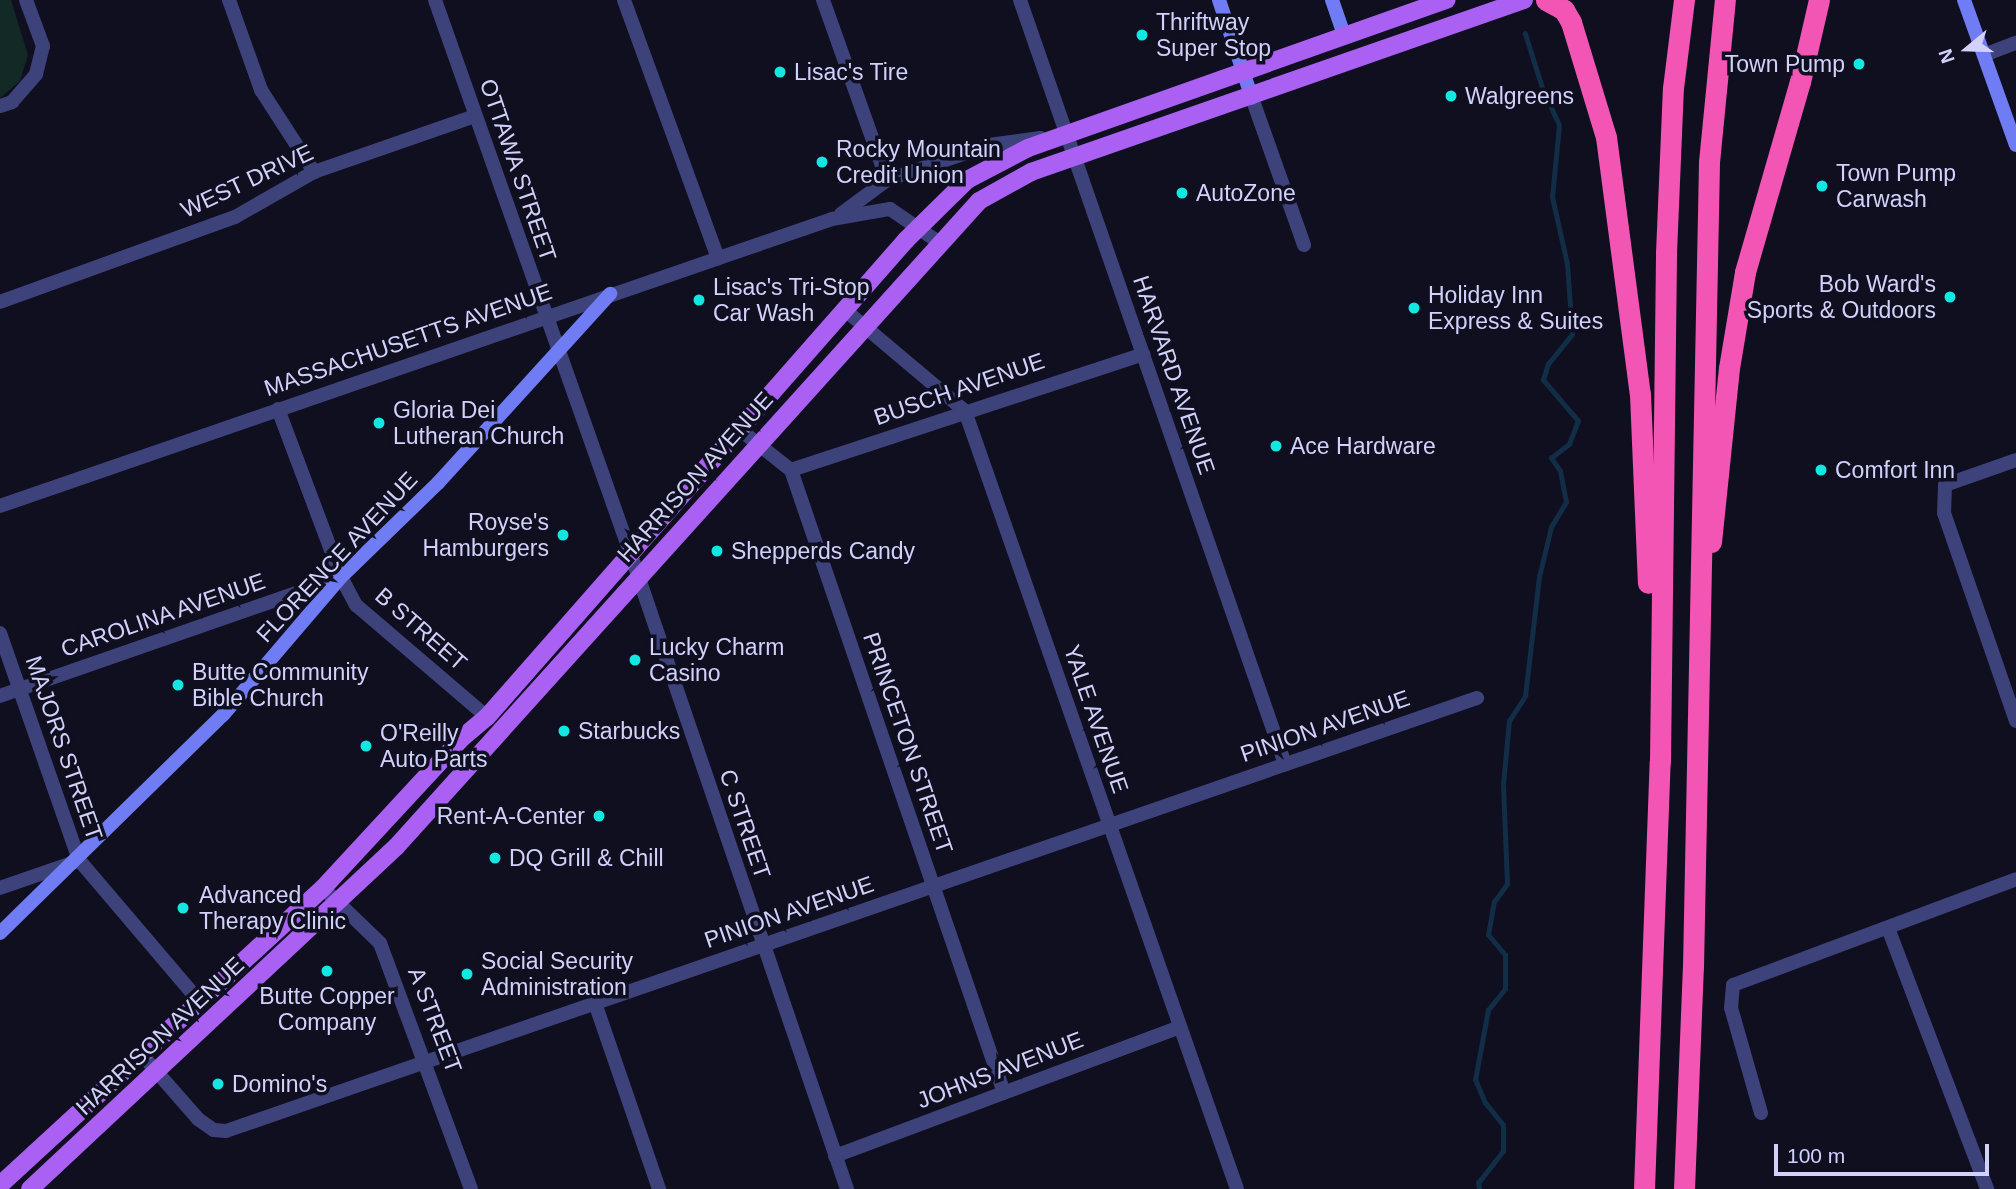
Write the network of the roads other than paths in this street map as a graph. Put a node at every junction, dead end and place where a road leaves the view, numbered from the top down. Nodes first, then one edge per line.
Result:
1 (26, 0) edge
2 (229, 0) edge
3 (435, 0) edge
4 (624, 0) edge
5 (823, 0) edge
6 (1020, 0) edge
7 (1219, 0) edge
8 (1332, 0) edge
9 (1447, 0) edge
10 (1524, 0) edge
11 (1546, 0) edge
12 (1684, 0) edge
13 (1725, 0) edge
14 (1819, 0) edge
15 (1964, 0) edge
16 (1345, 37) junction
17 (2016, 43) edge
18 (1984, 55) junction
19 (1244, 74) junction
20 (1252, 98) junction
21 (0, 106) edge
22 (475, 116) junction
23 (1067, 134) junction
24 (2016, 145) edge
25 (1074, 159) junction
26 (314, 172) junction
27 (887, 180) junction
28 (832, 219) junction
29 (919, 226) junction
30 (940, 243) junction
31 (1304, 245) dead end
32 (718, 258) junction
33 (610, 294) junction
34 (0, 302) edge
35 (845, 310) junction
36 (546, 317) junction
37 (862, 327) junction
38 (557, 348) junction
39 (1143, 354) junction
40 (278, 409) junction
41 (965, 411) junction
42 (739, 429) junction
43 (757, 444) junction
44 (2016, 460) edge
45 (791, 470) junction
46 (0, 506) edge
47 (630, 552) junction
48 (341, 577) junction
49 (639, 577) junction
50 (1697, 620) junction
51 (0, 633) edge
52 (20, 689) junction
53 (0, 695) edge
54 (1477, 698) dead end
55 (487, 717) junction
56 (2016, 721) edge
57 (1660, 761) junction
58 (1285, 764) junction
59 (1110, 825) junction
60 (79, 860) junction
61 (2016, 879) edge
62 (933, 886) junction
63 (0, 888) edge
64 (323, 888) junction
65 (340, 904) junction
66 (1888, 928) junction
67 (0, 933) edge
68 (763, 945) junction
69 (200, 1002) junction
70 (595, 1003) junction
71 (1180, 1027) junction
72 (142, 1055) junction
73 (428, 1061) junction
74 (158, 1073) junction
75 (1004, 1093) junction
76 (1761, 1113) dead end
77 (835, 1156) junction
78 (0, 1185) edge
79 (842, 1188) edge
80 (30, 1189) edge
81 (471, 1189) edge
82 (659, 1189) edge
83 (1237, 1189) edge
84 (1644, 1189) edge
85 (1684, 1189) edge
86 (1986, 1189) edge

1 - 21 street
2 - 26 street
3 - 22 street, OTTAWA STREET
4 - 32 street
5 - 27 street
6 - 23 street, HARVARD AVENUE
7 - 19 street
8 - 16 street
9 - 16 main road, HARRISON AVENUE
10 - 20 main road, HARRISON AVENUE
11 - 57 highway
12 - 57 highway
13 - 50 highway
14 - 50 highway
15 - 18 street
16 - 19 main road, HARRISON AVENUE
17 - 18 street
18 - 24 street
19 - 20 street
19 - 23 main road, HARRISON AVENUE
20 - 25 main road, HARRISON AVENUE
20 - 31 street
22 - 26 street, WEST DRIVE
22 - 36 street, OTTAWA STREET
23 - 25 street, HARVARD AVENUE
23 - 27 street, MASSACHUSETTS AVENUE
23 - 29 main road, HARRISON AVENUE
25 - 30 main road, HARRISON AVENUE
25 - 39 street, HARVARD AVENUE
26 - 34 street, WEST DRIVE
27 - 28 street, MASSACHUSETTS AVENUE
28 - 29 street, MASSACHUSETTS AVENUE
28 - 32 street, MASSACHUSETTS AVENUE
29 - 30 street, MASSACHUSETTS AVENUE
29 - 35 main road, HARRISON AVENUE
30 - 37 main road, HARRISON AVENUE
32 - 33 street, MASSACHUSETTS AVENUE
33 - 36 street, MASSACHUSETTS AVENUE
33 - 38 street, FLORENCE AVENUE
35 - 37 street
35 - 42 main road, HARRISON AVENUE
36 - 38 street, OTTAWA STREET
36 - 40 street, MASSACHUSETTS AVENUE
37 - 41 street
37 - 43 main road, HARRISON AVENUE
38 - 47 street, OTTAWA STREET
38 - 48 street, FLORENCE AVENUE
39 - 41 street, BUSCH AVENUE
39 - 58 street, HARVARD AVENUE
40 - 46 street, MASSACHUSETTS AVENUE
40 - 48 street, B STREET
41 - 45 street, BUSCH AVENUE
41 - 59 street, YALE AVENUE
42 - 43 street
42 - 47 main road, HARRISON AVENUE
43 - 45 street
43 - 49 main road, HARRISON AVENUE
44 - 56 street
45 - 62 street, PRINCETON STREET
47 - 49 street, C STREET
47 - 55 main road, HARRISON AVENUE
48 - 52 street, CAROLINA AVENUE
48 - 55 street, B STREET
48 - 60 street, FLORENCE AVENUE
49 - 65 main road, HARRISON AVENUE
49 - 68 street, C STREET
50 - 85 highway
51 - 52 street, MAJORS STREET
52 - 53 street, CAROLINA AVENUE
52 - 60 street, MAJORS STREET
54 - 58 street, PINION AVENUE
55 - 64 main road, HARRISON AVENUE
57 - 84 highway
58 - 59 street, PINION AVENUE
59 - 62 street, PINION AVENUE
59 - 71 street, YALE AVENUE
60 - 63 street
60 - 67 street, FLORENCE AVENUE
60 - 69 street, MAJORS STREET
61 - 66 street
62 - 68 street, PINION AVENUE
62 - 75 street, PRINCETON STREET
64 - 65 street, A STREET
64 - 69 main road, HARRISON AVENUE
65 - 73 street, A STREET
65 - 74 main road, HARRISON AVENUE
66 - 76 street
66 - 86 street
68 - 70 street, PINION AVENUE
68 - 77 street, C STREET
69 - 72 main road, HARRISON AVENUE
70 - 73 street, PINION AVENUE
70 - 82 street
71 - 75 street, JOHNS AVENUE
71 - 83 street, YALE AVENUE
72 - 74 street, PINION AVENUE
72 - 78 main road, HARRISON AVENUE
73 - 74 street, PINION AVENUE
73 - 81 street, A STREET
74 - 80 main road, HARRISON AVENUE
75 - 77 street, JOHNS AVENUE
77 - 79 street, C STREET

